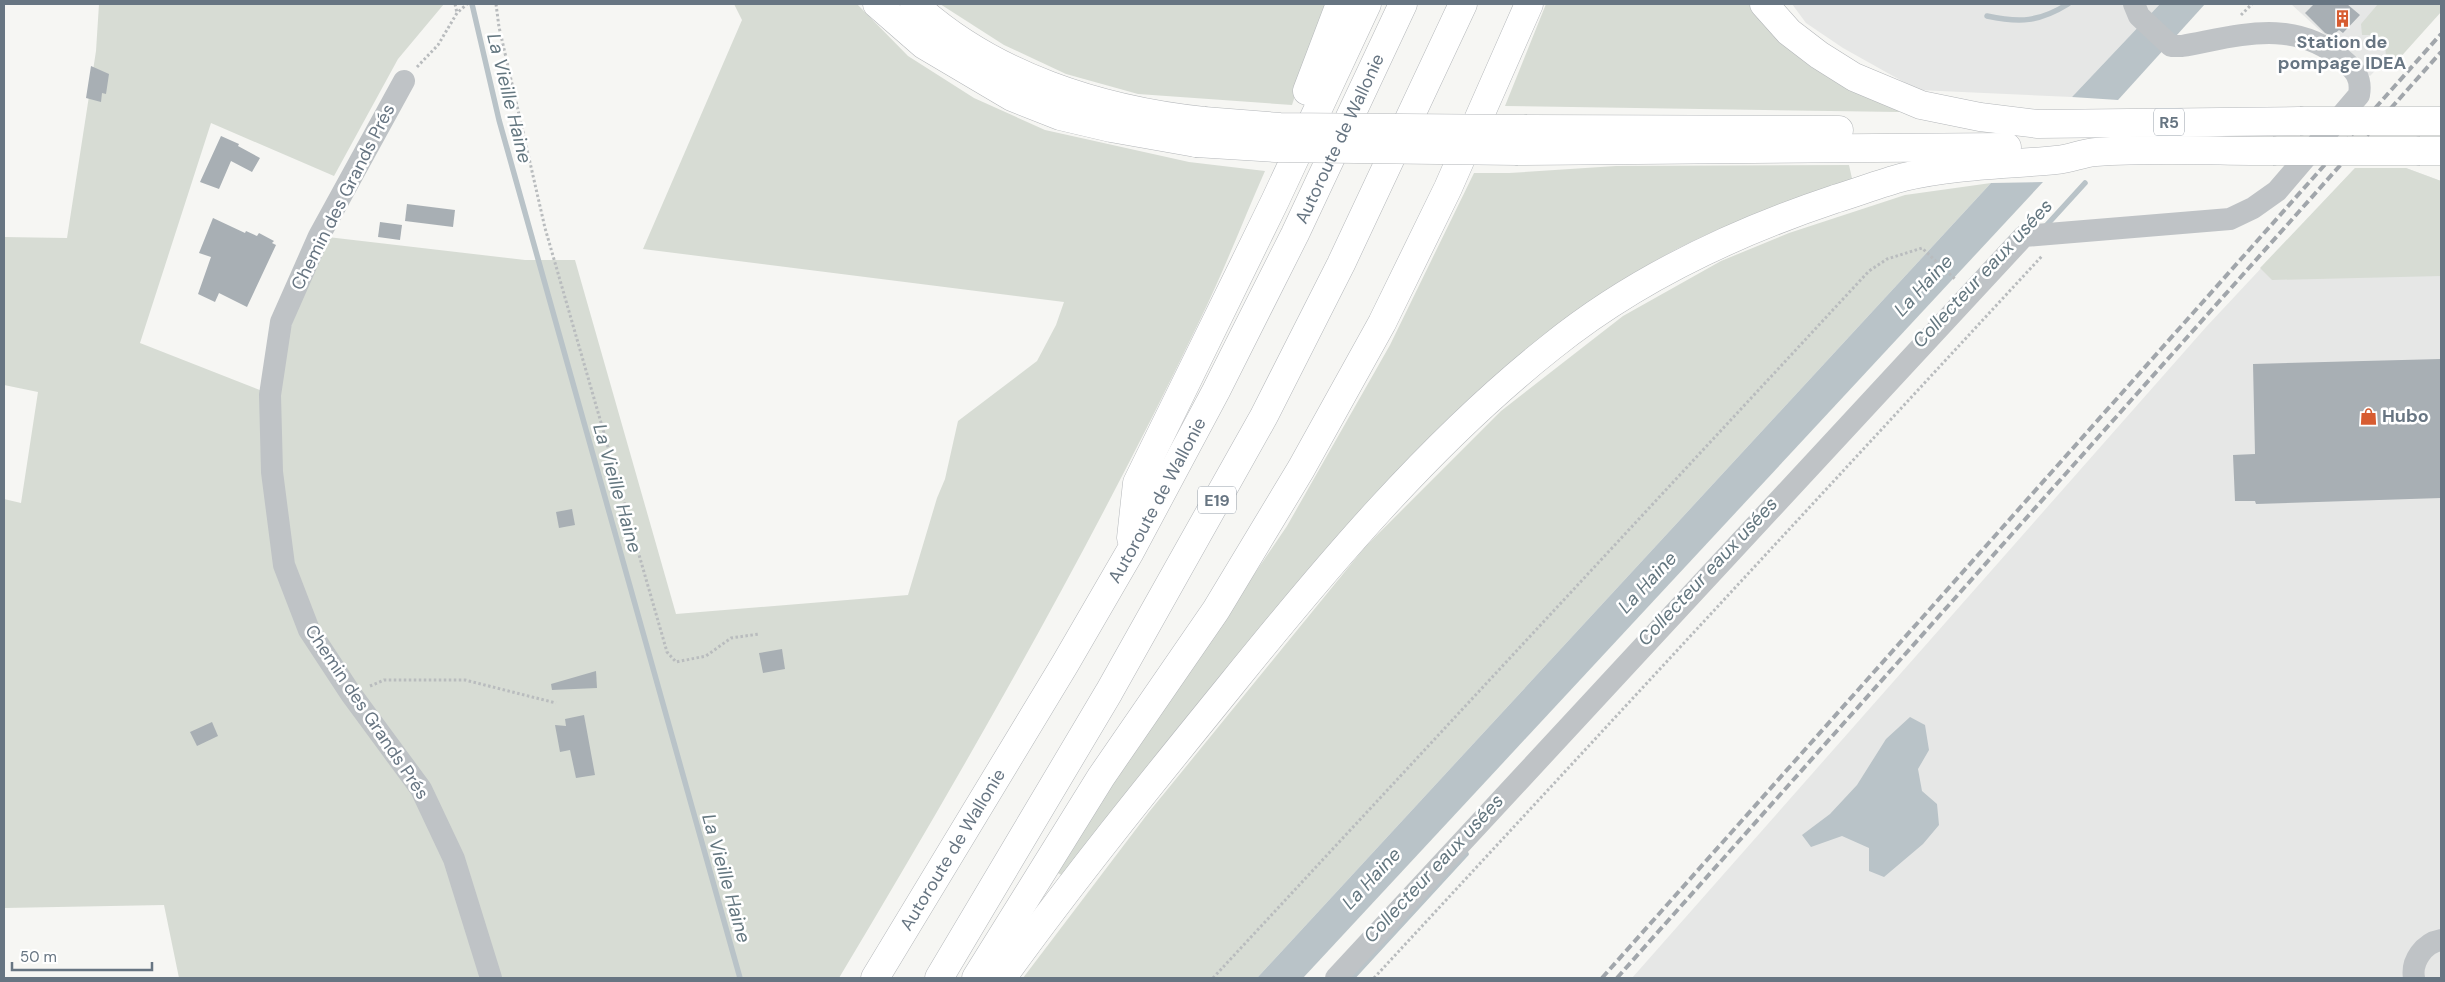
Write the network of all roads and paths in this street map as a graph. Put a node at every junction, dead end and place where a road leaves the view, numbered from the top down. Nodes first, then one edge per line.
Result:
1 (455, 4) edge
2 (496, 4) edge
3 (877, 4) edge
4 (914, 4) edge
5 (1340, 4) edge
6 (1367, 4) edge
7 (1403, 4) edge
8 (1463, 4) edge
9 (1528, 4) edge
10 (1764, 4) edge
11 (465, 5) edge
12 (2137, 10) edge
13 (456, 13) junction
14 (404, 80) joint
15 (2441, 120) edge
16 (2038, 124) junction
17 (1200, 132) junction
18 (1522, 140) junction
19 (2430, 151) edge
20 (2092, 152) junction
21 (2046, 252) dead end
22 (1956, 279) dead end
23 (1228, 298) junction
24 (1130, 552) junction
25 (759, 634) dead end
26 (351, 694) junction
27 (556, 703) dead end
28 (2441, 940) edge
29 (491, 978) edge
30 (875, 978) edge
31 (940, 978) edge
32 (976, 978) edge
33 (1002, 978) edge
34 (1213, 978) edge
35 (1336, 978) edge
36 (1374, 978) edge
37 (2414, 978) edge

1 - 13 path
2 - 25 path
3 - 17 highway
4 - 17 highway
5 - 23 highway
6 - 23 highway
7 - 24 highway, Autoroute de Wallonie
8 - 31 highway, E19
9 - 32 highway
10 - 16 highway
11 - 13 path
12 - 35 street
13 - 14 path
14 - 26 street, Chemin des Grands Prés
15 - 16 highway, R5, bridge
16 - 18 highway
17 - 18 highway, bridge
18 - 20 highway
19 - 20 highway, R5, bridge
20 - 33 highway
21 - 36 path
22 - 34 path
23 - 24 highway
24 - 30 highway, Autoroute de Wallonie
26 - 27 path
26 - 29 street, Chemin des Grands Prés
28 - 37 street

